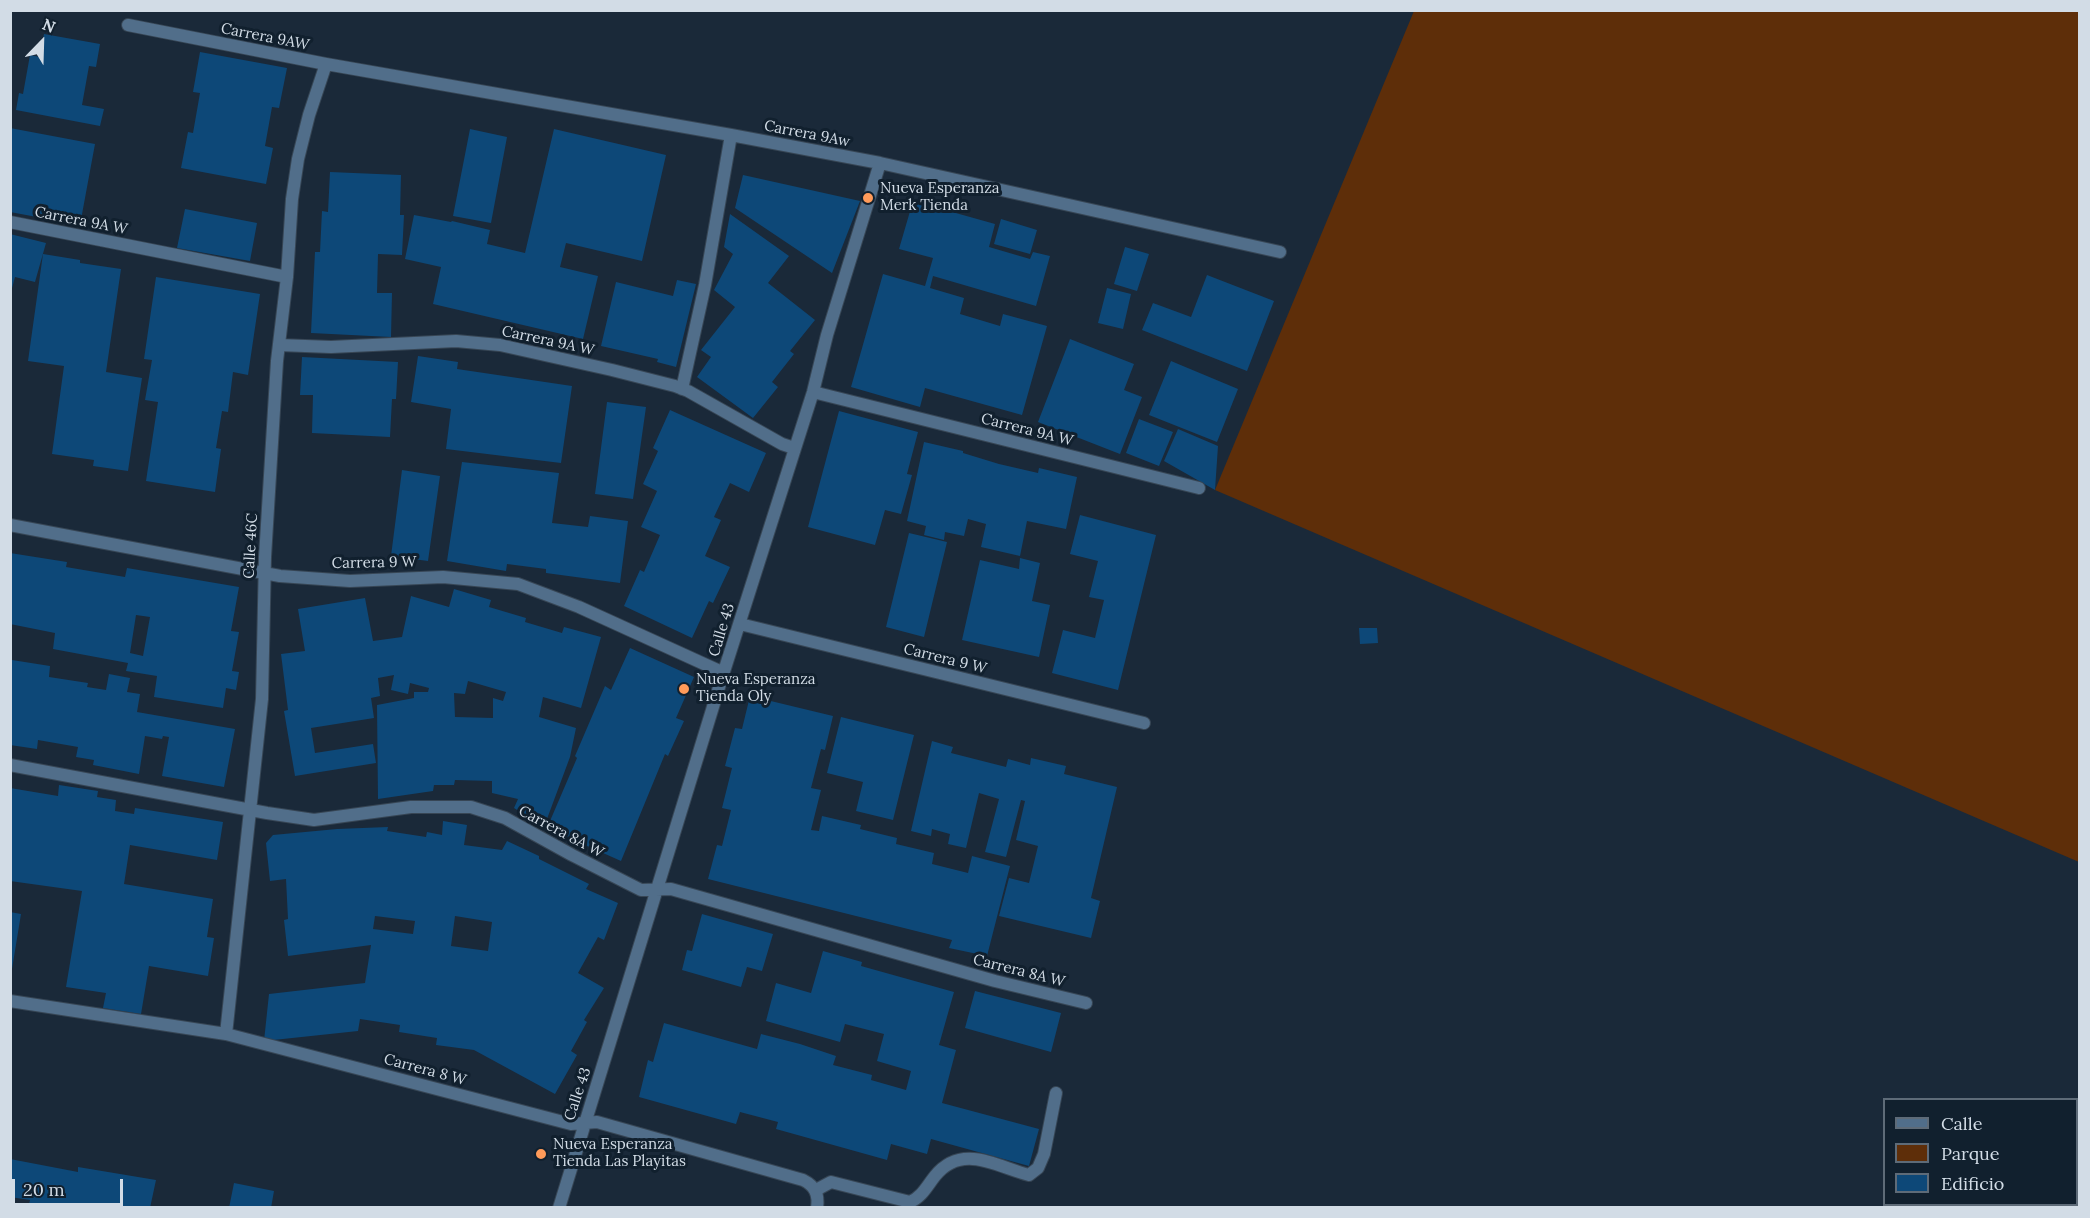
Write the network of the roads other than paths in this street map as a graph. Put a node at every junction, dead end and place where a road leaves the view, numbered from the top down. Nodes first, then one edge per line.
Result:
1 (128, 26) dead end
2 (326, 64) junction
3 (731, 135) junction
4 (880, 164) junction
5 (10, 222) edge
6 (1280, 252) dead end
7 (287, 277) junction
8 (279, 345) junction
9 (682, 389) junction
10 (813, 392) junction
11 (794, 448) junction
12 (1199, 488) dead end
13 (10, 525) edge
14 (265, 572) junction
15 (740, 624) junction
16 (724, 673) junction
17 (1144, 723) dead end
18 (10, 765) edge
19 (250, 810) junction
20 (658, 891) junction
21 (10, 1001) edge
22 (1086, 1003) dead end
23 (226, 1034) junction
24 (1056, 1093) dead end
25 (584, 1123) junction
26 (817, 1198) edge
27 (559, 1208) edge

1 - 2 street, Carrera 9AW
2 - 3 street, Carrera 9Aw
2 - 7 street, Calle 46C
3 - 4 street, Carrera 9Aw
3 - 9 street
4 - 6 street, Carrera 9Aw
4 - 10 street, Calle 43
5 - 7 street, Carrera 9A W
7 - 8 street, Calle 46C
8 - 9 street, Carrera 9A W
8 - 14 street, Calle 46C
9 - 11 street, Carrera 9A W
10 - 11 street, Calle 43
10 - 12 street, Carrera 9A W
11 - 15 street, Calle 43
13 - 14 street, Carrera 9 W
14 - 16 street, Carrera 9 W
14 - 19 street, Calle 46C
15 - 16 street, Calle 43
15 - 17 street, Carrera 9 W
16 - 20 street, Calle 43
18 - 19 street, Carrera 8A W
19 - 20 street, Carrera 8A W
19 - 23 street, Calle 46C
20 - 22 street, Carrera 8A W
20 - 25 street, Calle 43
21 - 23 street, Carrera 8 W
23 - 25 street, Carrera 8 W
24 - 26 street
25 - 26 street, Carrera 8 W
25 - 27 street, Calle 43

